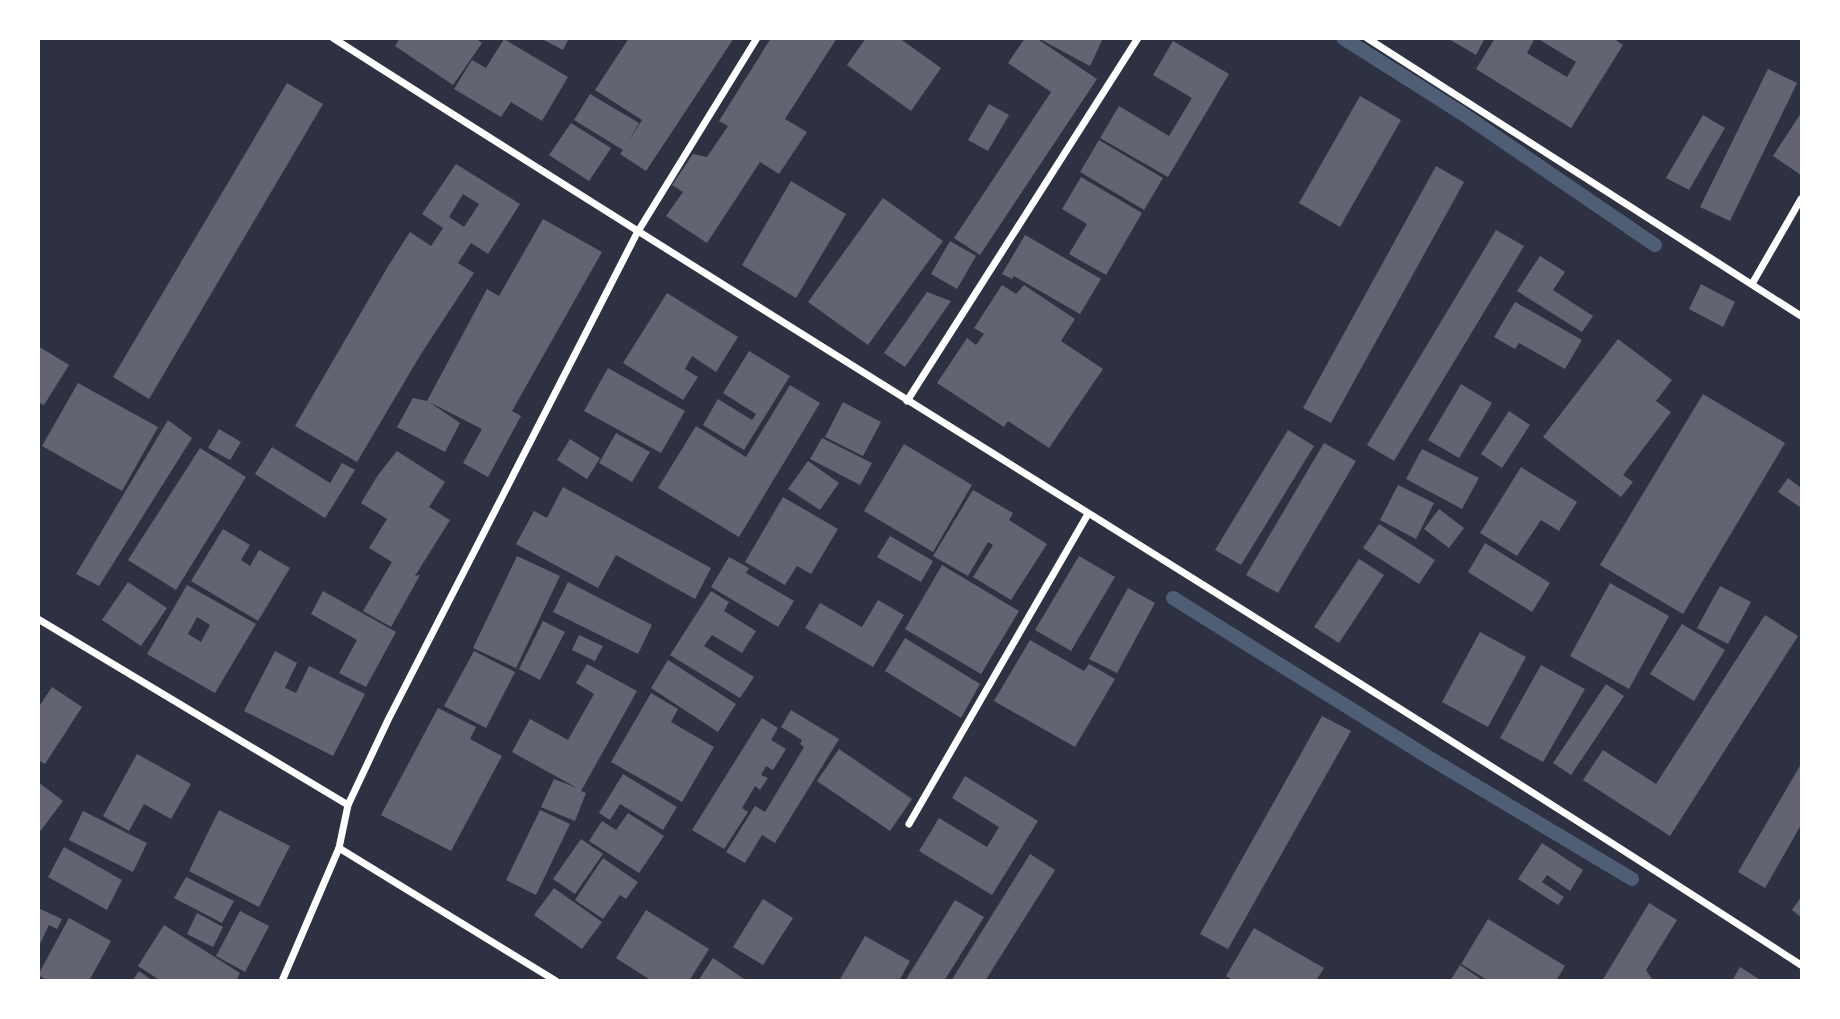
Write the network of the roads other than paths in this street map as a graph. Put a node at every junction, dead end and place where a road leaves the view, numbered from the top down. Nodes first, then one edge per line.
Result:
1 (334, 38) edge
2 (757, 38) edge
3 (1138, 38) edge
4 (1367, 38) edge
5 (1801, 199) edge
6 (637, 233) junction
7 (1752, 284) junction
8 (1801, 316) edge
9 (907, 401) junction
10 (1088, 514) junction
11 (38, 619) edge
12 (348, 805) junction
13 (909, 824) dead end
14 (339, 848) junction
15 (1801, 965) edge
16 (282, 981) edge
17 (556, 981) edge

1 - 6 street
2 - 6 street
3 - 9 street
4 - 7 street
5 - 7 street
6 - 9 street
6 - 12 street
7 - 8 street
9 - 10 street
10 - 13 street
10 - 15 street
11 - 12 street
12 - 14 street
14 - 16 street
14 - 17 street

